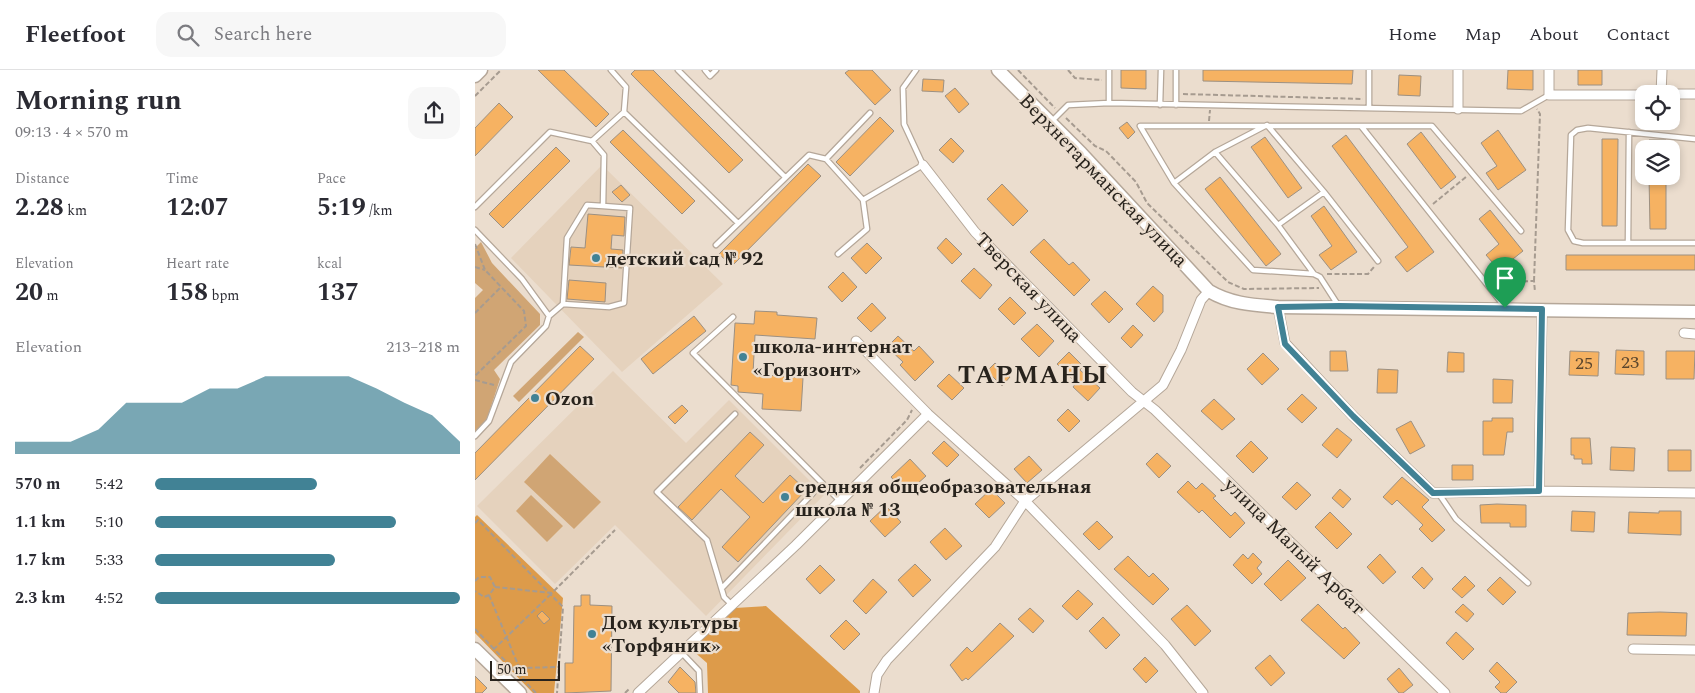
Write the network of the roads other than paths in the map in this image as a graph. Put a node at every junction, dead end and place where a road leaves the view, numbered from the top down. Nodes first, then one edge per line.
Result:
1 (481, 70) edge
2 (611, 70) edge
3 (678, 70) edge
4 (705, 70) edge
5 (716, 70) edge
6 (916, 70) edge
7 (998, 70) edge
8 (1109, 70) edge
9 (1161, 70) edge
10 (1176, 70) edge
11 (1369, 70) edge
12 (1458, 70) edge
13 (1549, 70) edge
14 (1662, 70) edge
15 (475, 76) edge
16 (1661, 85) edge
17 (1635, 94) edge
18 (1680, 94) edge
19 (1695, 94) edge
20 (1549, 95) junction
21 (1109, 103) junction
22 (1160, 105) junction
23 (1176, 105) junction
24 (1369, 107) junction
25 (1458, 109) junction
26 (624, 112) junction
27 (870, 113) dead end
28 (1051, 123) junction
29 (1267, 125) junction
30 (1361, 126) junction
31 (1629, 132) junction
32 (1695, 139) edge
33 (592, 141) junction
34 (1215, 152) junction
35 (826, 158) junction
36 (923, 165) junction
37 (785, 177) junction
38 (1174, 183) junction
39 (1324, 192) junction
40 (863, 200) junction
41 (603, 206) junction
42 (475, 207) edge
43 (737, 223) junction
44 (1278, 224) junction
45 (475, 230) edge
46 (1521, 231) dead end
47 (1627, 243) junction
48 (1695, 243) edge
49 (716, 246) dead end
50 (838, 254) dead end
51 (1379, 261) road end
52 (1314, 274) junction
53 (1209, 291) junction
54 (563, 304) junction
55 (1339, 306) junction
56 (1278, 307) junction
57 (1505, 308) junction
58 (1542, 309) junction
59 (1695, 312) edge
60 (549, 316) junction
61 (733, 317) dead end
62 (1684, 334) dead end
63 (1695, 334) edge
64 (856, 341) dead end
65 (1143, 402) junction
66 (735, 414) dead end
67 (928, 414) junction
68 (475, 436) edge
69 (1539, 491) junction
70 (813, 493) dead end
71 (1695, 493) edge
72 (1439, 494) junction
73 (839, 501) junction
74 (1025, 501) junction
75 (1528, 583) dead end
76 (721, 588) junction
77 (731, 604) junction
78 (475, 649) edge
79 (1633, 649) dead end
80 (1695, 650) edge
81 (681, 652) junction
82 (523, 687) edge
83 (635, 690) edge
84 (700, 693) edge
85 (874, 693) edge
86 (1203, 693) edge
87 (1445, 693) edge

1 - 15 street
2 - 26 lane
3 - 37 lane
4 - 5 lane
6 - 36 lane
7 - 28 street, Верхнетарманская улица
8 - 21 lane
9 - 22 lane
10 - 23 lane
11 - 24 lane
12 - 25 street
13 - 20 street
14 - 16 street
17 - 20 street
18 - 19 street
20 - 25 lane
21 - 22 lane
21 - 28 lane
22 - 23 lane
23 - 24 lane
24 - 25 lane
26 - 33 lane
26 - 43 lane
27 - 35 lane
28 - 53 street, Верхнетарманская улица
29 - 30 lane
29 - 34 lane
29 - 38 lane
29 - 39 lane
30 - 46 lane
30 - 57 lane
31 - 32 lane
31 - 47 lane
31 - 47 lane
33 - 41 lane
33 - 42 lane
34 - 38 lane
34 - 44 lane
35 - 37 lane
35 - 40 lane
36 - 40 lane
36 - 65 street, Тверская улица
37 - 43 lane
38 - 52 lane
39 - 44 lane
39 - 51 lane
40 - 50 lane
41 - 54 lane
41 - 54 lane
43 - 49 lane
44 - 52 lane
45 - 60 lane
47 - 48 lane
52 - 55 lane
53 - 56 street
53 - 65 street
54 - 60 lane
55 - 56 street
55 - 57 street
56 - 72 street
57 - 58 street
58 - 59 street
58 - 69 street
60 - 68 lane
61 - 73 lane
62 - 63 street
64 - 67 street
65 - 74 street
65 - 87 street, улица Малый Арбат
66 - 76 lane
67 - 73 street
67 - 74 street
69 - 71 street
69 - 72 street
70 - 76 lane
72 - 75 lane
73 - 77 street
74 - 85 street
74 - 86 street
76 - 77 lane
77 - 81 street
78 - 82 street
79 - 80 street
81 - 83 street
81 - 84 lane

